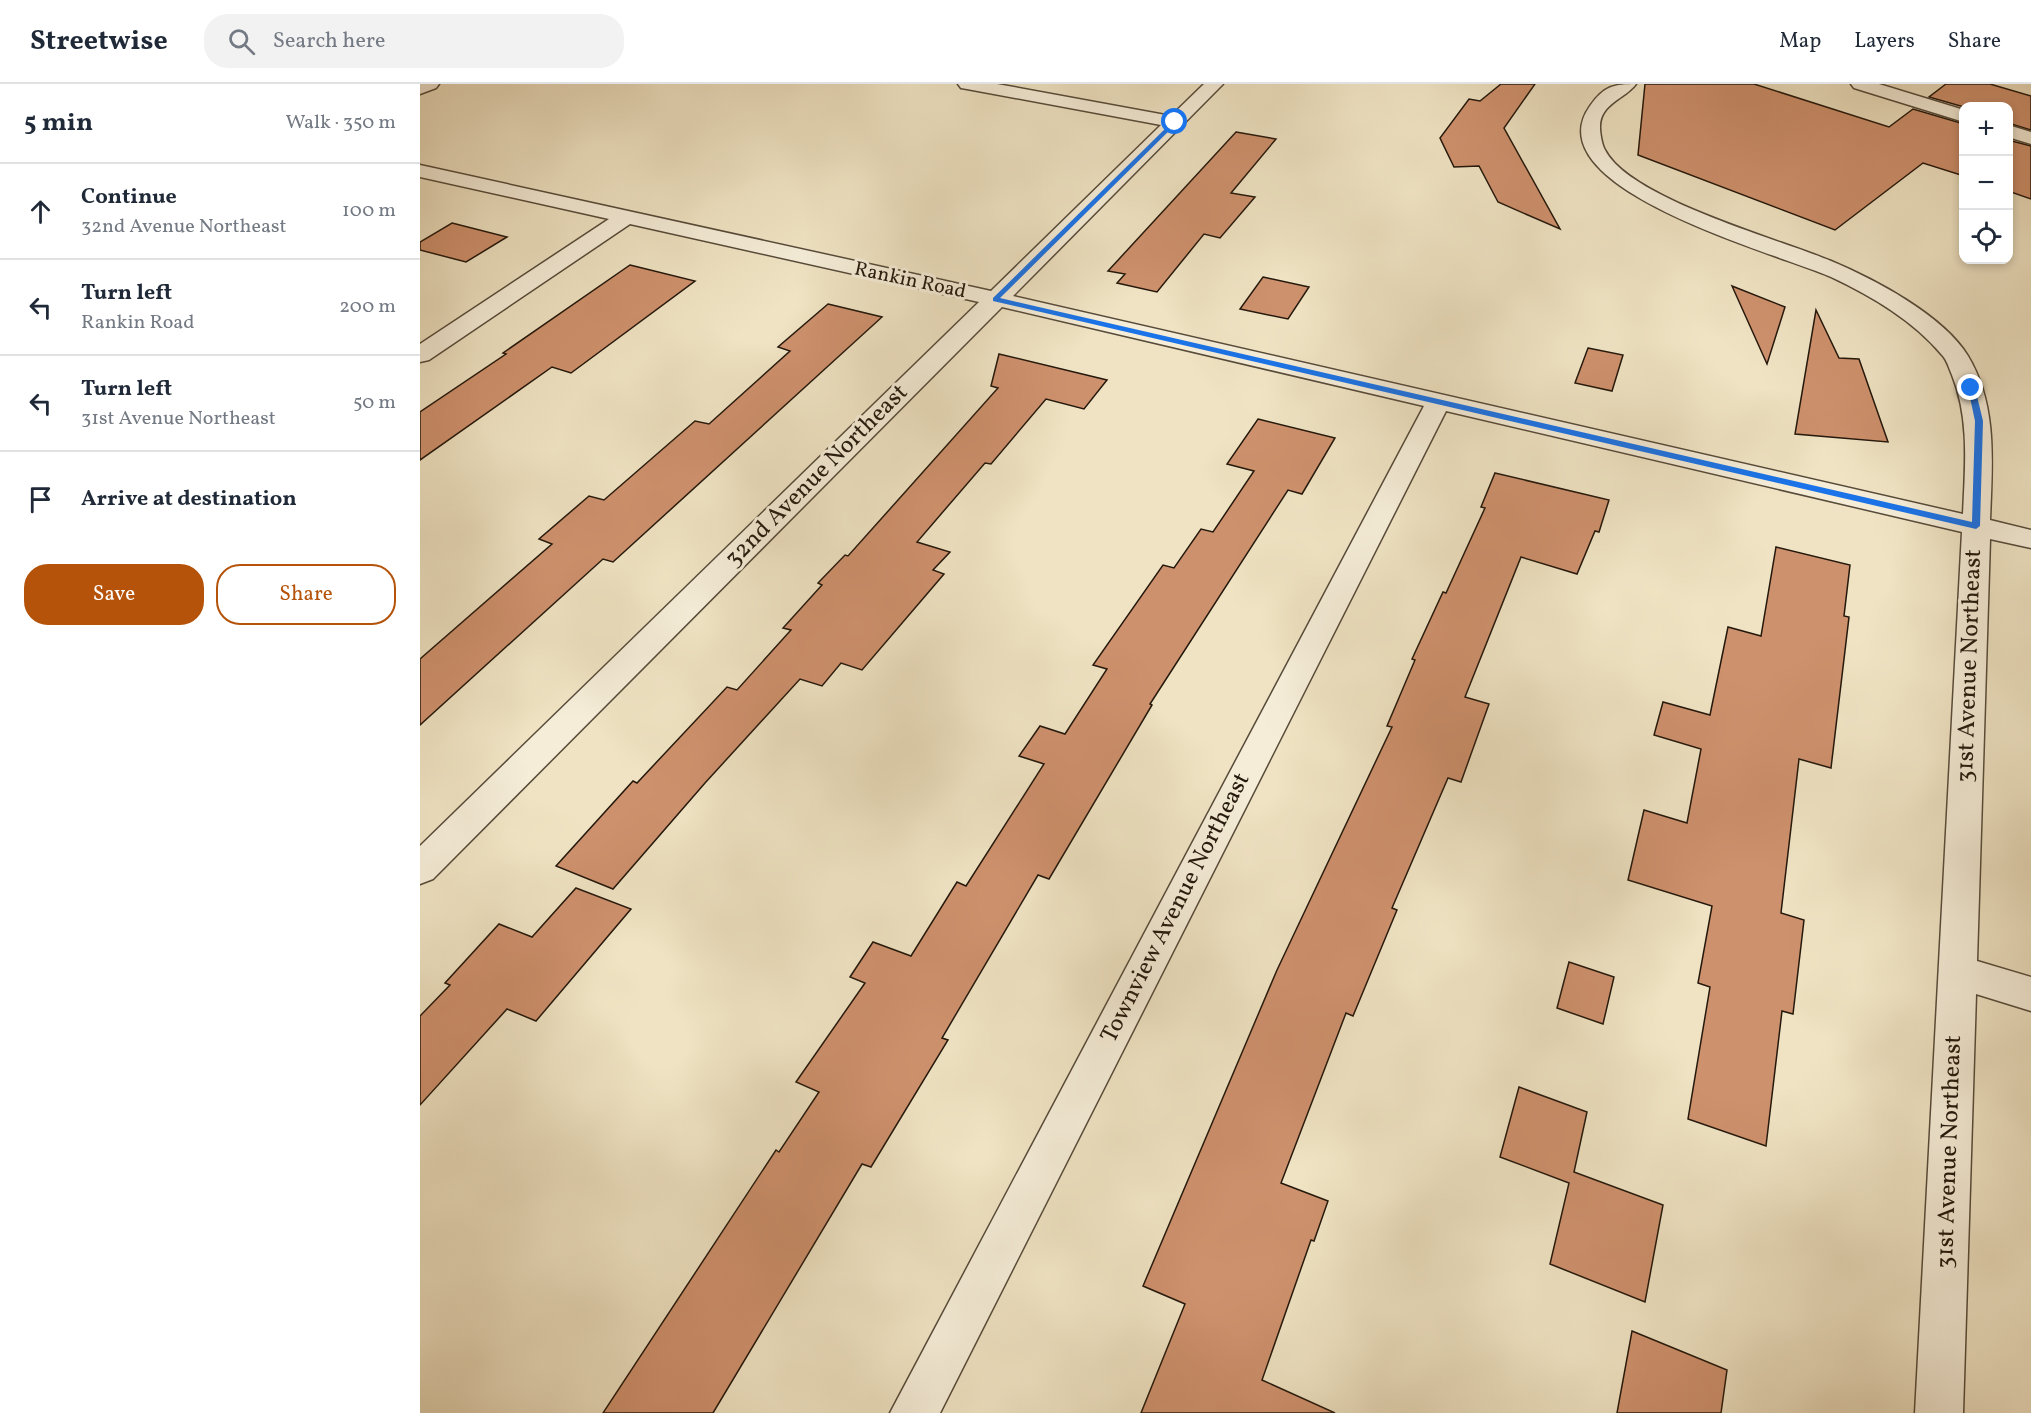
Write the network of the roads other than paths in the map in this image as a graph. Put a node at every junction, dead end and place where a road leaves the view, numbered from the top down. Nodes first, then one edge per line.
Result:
1 (430, 84) edge
2 (967, 84) edge
3 (1214, 84) edge
4 (1627, 84) edge
5 (1860, 84) edge
6 (420, 89) edge
7 (1959, 114) edge
8 (1175, 122) junction
9 (2013, 132) edge
10 (2031, 138) edge
11 (420, 171) edge
12 (625, 218) junction
13 (995, 299) junction
14 (420, 355) edge
15 (1438, 403) junction
16 (1976, 526) junction
17 (2031, 539) edge
18 (420, 869) edge
19 (1957, 972) junction
20 (2031, 994) edge
21 (914, 1413) edge
22 (1939, 1413) edge

1 - 6 street
2 - 8 street
3 - 8 street, 32nd Avenue Northeast
4 - 16 street, 31st Avenue Northeast
5 - 7 street
8 - 13 street, 32nd Avenue Northeast
9 - 10 street
11 - 12 street, Rankin Road
12 - 13 street, Rankin Road
12 - 14 street
13 - 15 street, Rankin Road
13 - 18 street, 32nd Avenue Northeast
15 - 16 street, Rankin Road
15 - 21 street, Townview Avenue Northeast
16 - 17 street, Rankin Road
16 - 19 street, 31st Avenue Northeast
19 - 20 street
19 - 22 street, 31st Avenue Northeast

